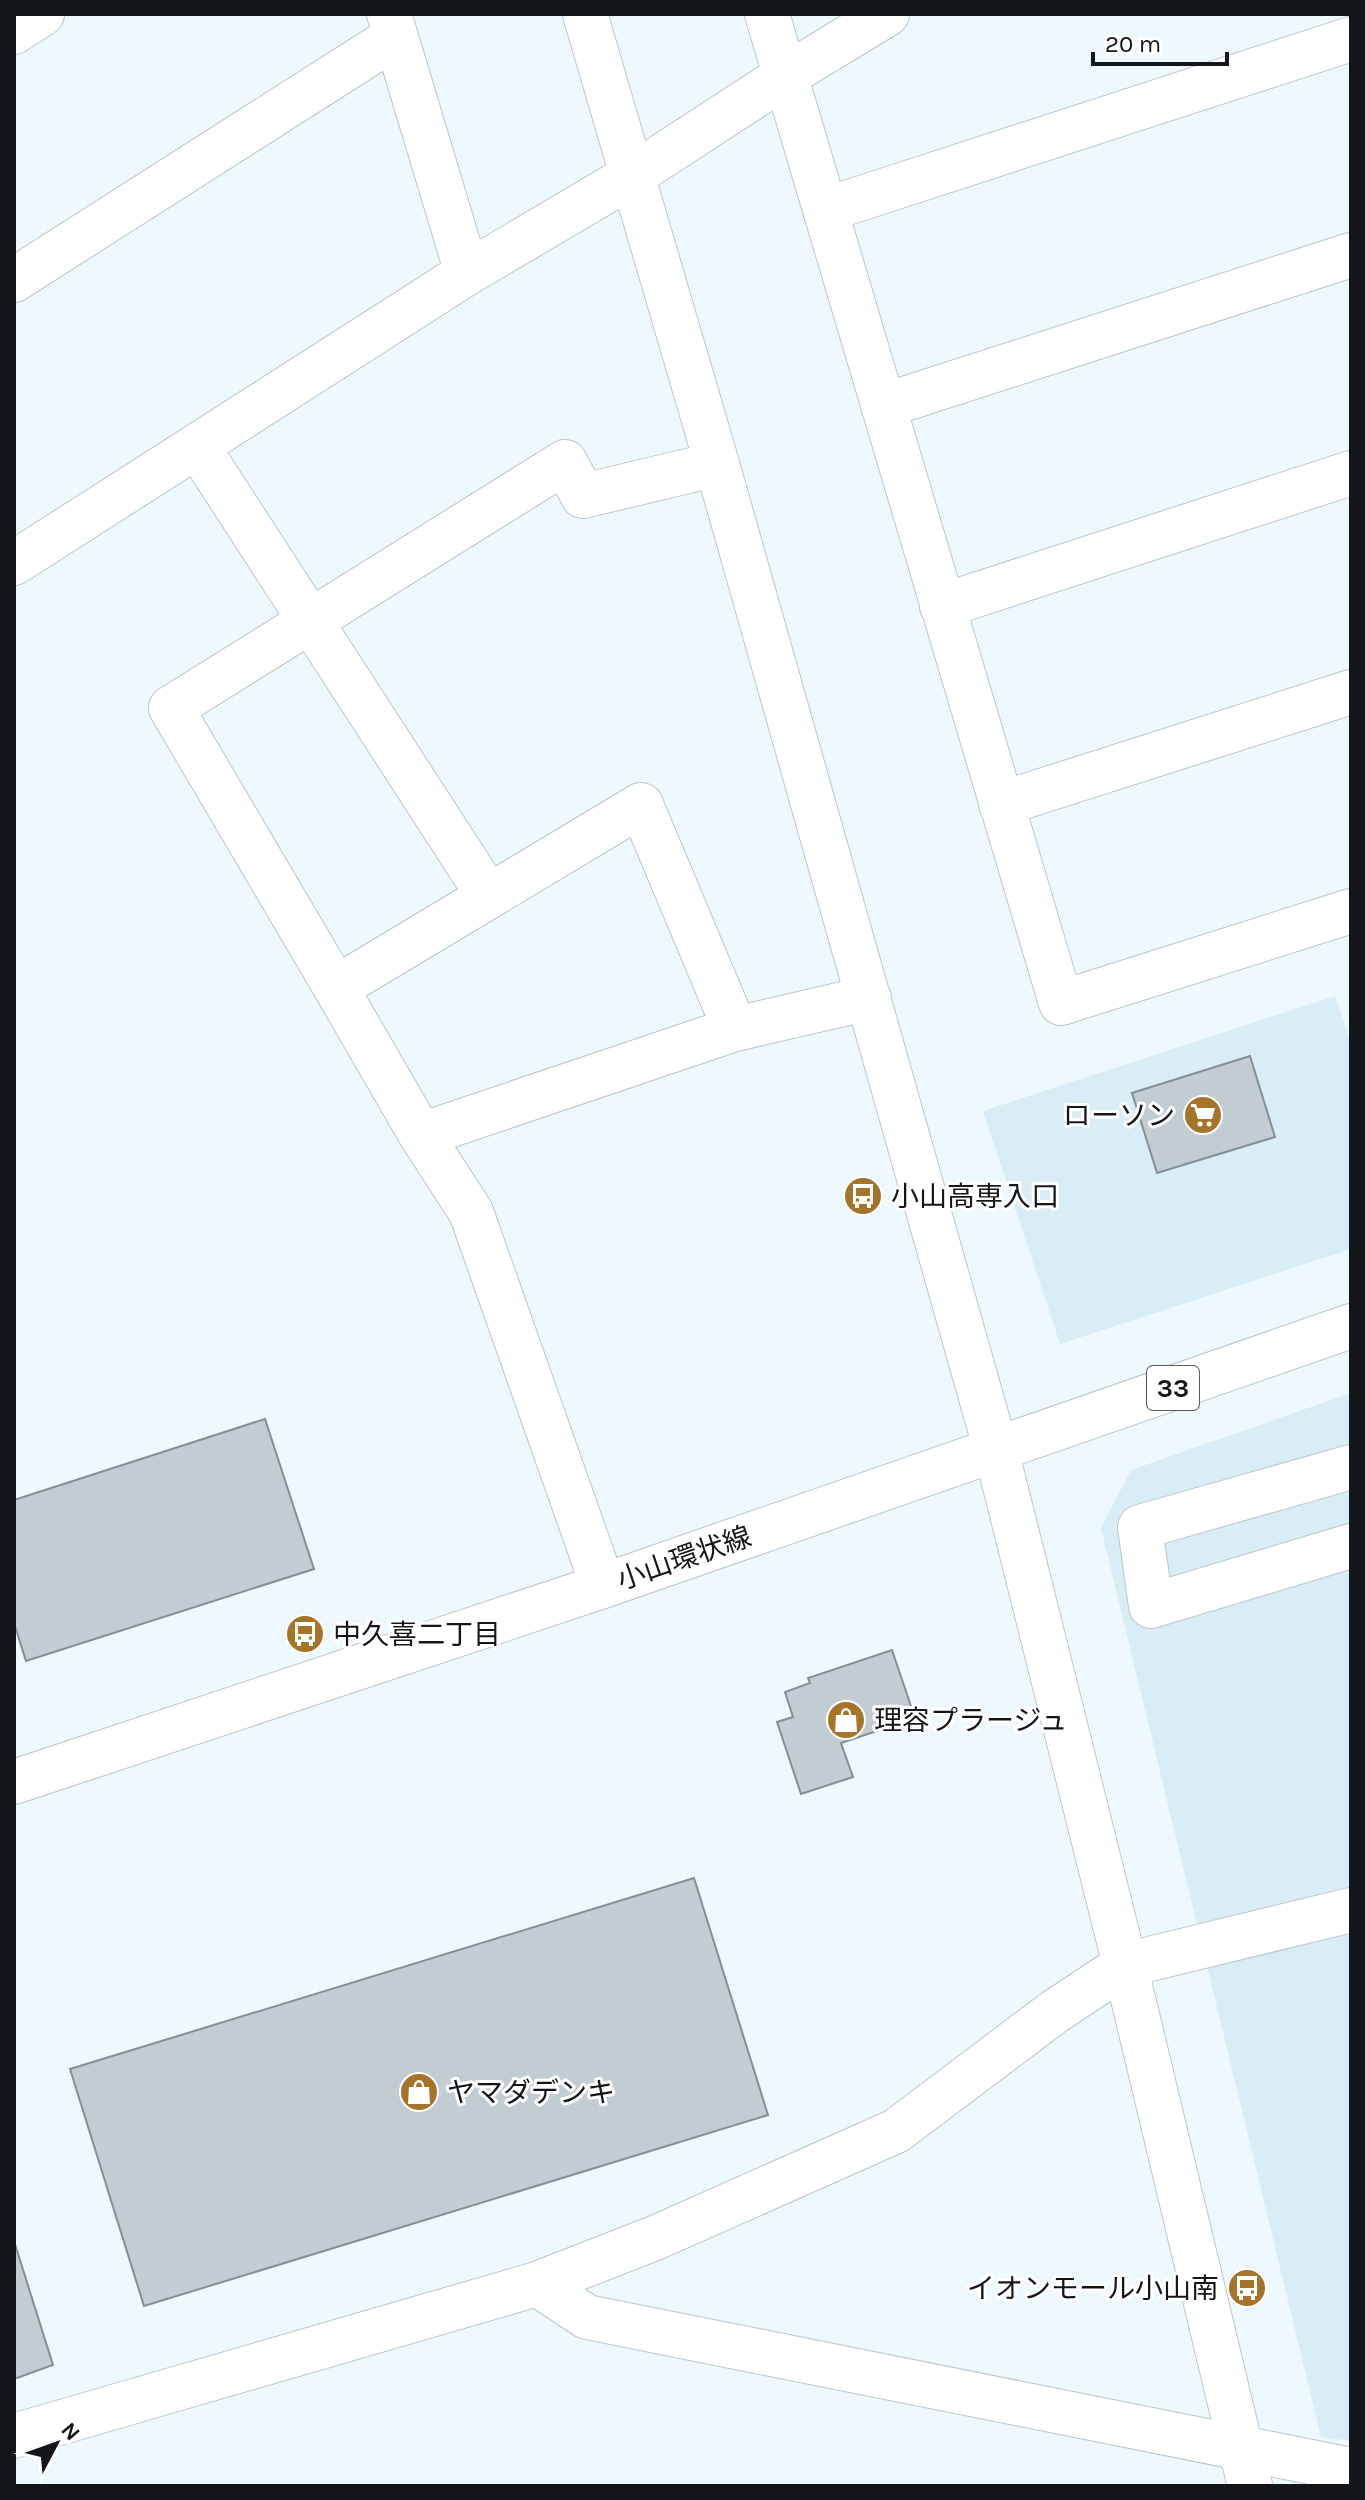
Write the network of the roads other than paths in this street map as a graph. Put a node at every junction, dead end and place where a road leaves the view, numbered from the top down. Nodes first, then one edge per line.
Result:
1 (42, 14) edge
2 (585, 14) edge
3 (767, 14) edge
4 (887, 14) edge
5 (392, 26) edge
6 (14, 32) edge
7 (1351, 39) edge
8 (785, 76) junction
9 (633, 175) junction
10 (825, 210) junction
11 (1351, 255) edge
12 (467, 273) junction
13 (14, 280) edge
14 (883, 406) junction
15 (197, 446) junction
16 (717, 464) junction
17 (1351, 473) edge
18 (14, 563) edge
19 (942, 606) junction
20 (308, 621) junction
21 (1351, 692) edge
22 (1001, 804) junction
23 (488, 895) junction
24 (1351, 911) edge
25 (336, 988) junction
26 (869, 998) junction
27 (735, 1029) junction
28 (421, 1135) junction
29 (1351, 1326) edge
30 (996, 1450) junction
31 (1351, 1467) edge
32 (1351, 1546) edge
33 (603, 1586) junction
34 (14, 1782) edge
35 (1351, 1910) edge
36 (1125, 1965) junction
37 (537, 2284) junction
38 (14, 2436) edge
39 (1245, 2466) edge
40 (1351, 2470) edge

1 - 6 street
2 - 9 street
3 - 8 street
4 - 8 street
5 - 12 street
5 - 13 street
7 - 10 street
8 - 9 street
8 - 10 street
9 - 12 street
9 - 16 street
10 - 14 street
11 - 14 street
12 - 15 street
14 - 19 street
15 - 18 street
15 - 20 street
16 - 20 street
16 - 26 street
17 - 19 street
19 - 22 street
20 - 23 street
20 - 25 street
21 - 22 street
22 - 24 street
23 - 25 street
23 - 27 street
25 - 28 street
26 - 27 street
26 - 30 street
27 - 28 street
28 - 33 street
29 - 30 street, 小山環状線 / 33
30 - 33 street, 小山環状線 / 33
30 - 36 street
31 - 32 street
33 - 34 street, 小山環状線 / 33
35 - 36 street
36 - 37 street
36 - 39 street
37 - 38 street
37 - 39 street
39 - 40 street

